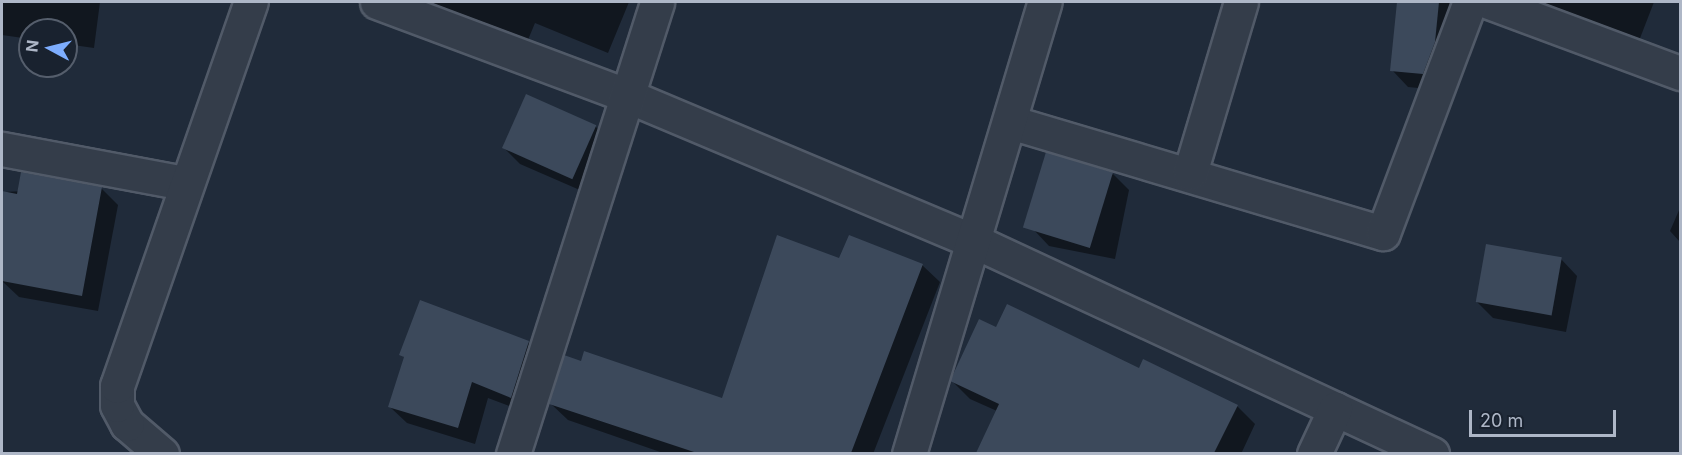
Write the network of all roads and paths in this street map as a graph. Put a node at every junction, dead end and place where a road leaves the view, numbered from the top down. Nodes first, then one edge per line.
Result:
1 (251, 2) edge
2 (657, 2) edge
3 (1044, 2) edge
4 (1241, 2) edge
5 (1470, 2) edge
6 (1489, 2) edge
7 (384, 3) edge
8 (1680, 73) edge
9 (628, 96) junction
10 (1010, 122) junction
11 (2, 149) edge
12 (1190, 172) junction
13 (184, 183) junction
14 (976, 242) junction
15 (1335, 409) junction
16 (162, 453) edge
17 (513, 453) edge
18 (909, 453) edge
19 (1314, 453) edge
20 (1432, 453) edge

1 - 13 street
2 - 9 street
3 - 10 street
4 - 12 street
5 - 12 street
6 - 8 street
7 - 9 street
9 - 14 street
9 - 17 street
10 - 12 street
10 - 14 street
11 - 13 street
13 - 16 street
14 - 15 street
14 - 18 street
15 - 19 street
15 - 20 street

